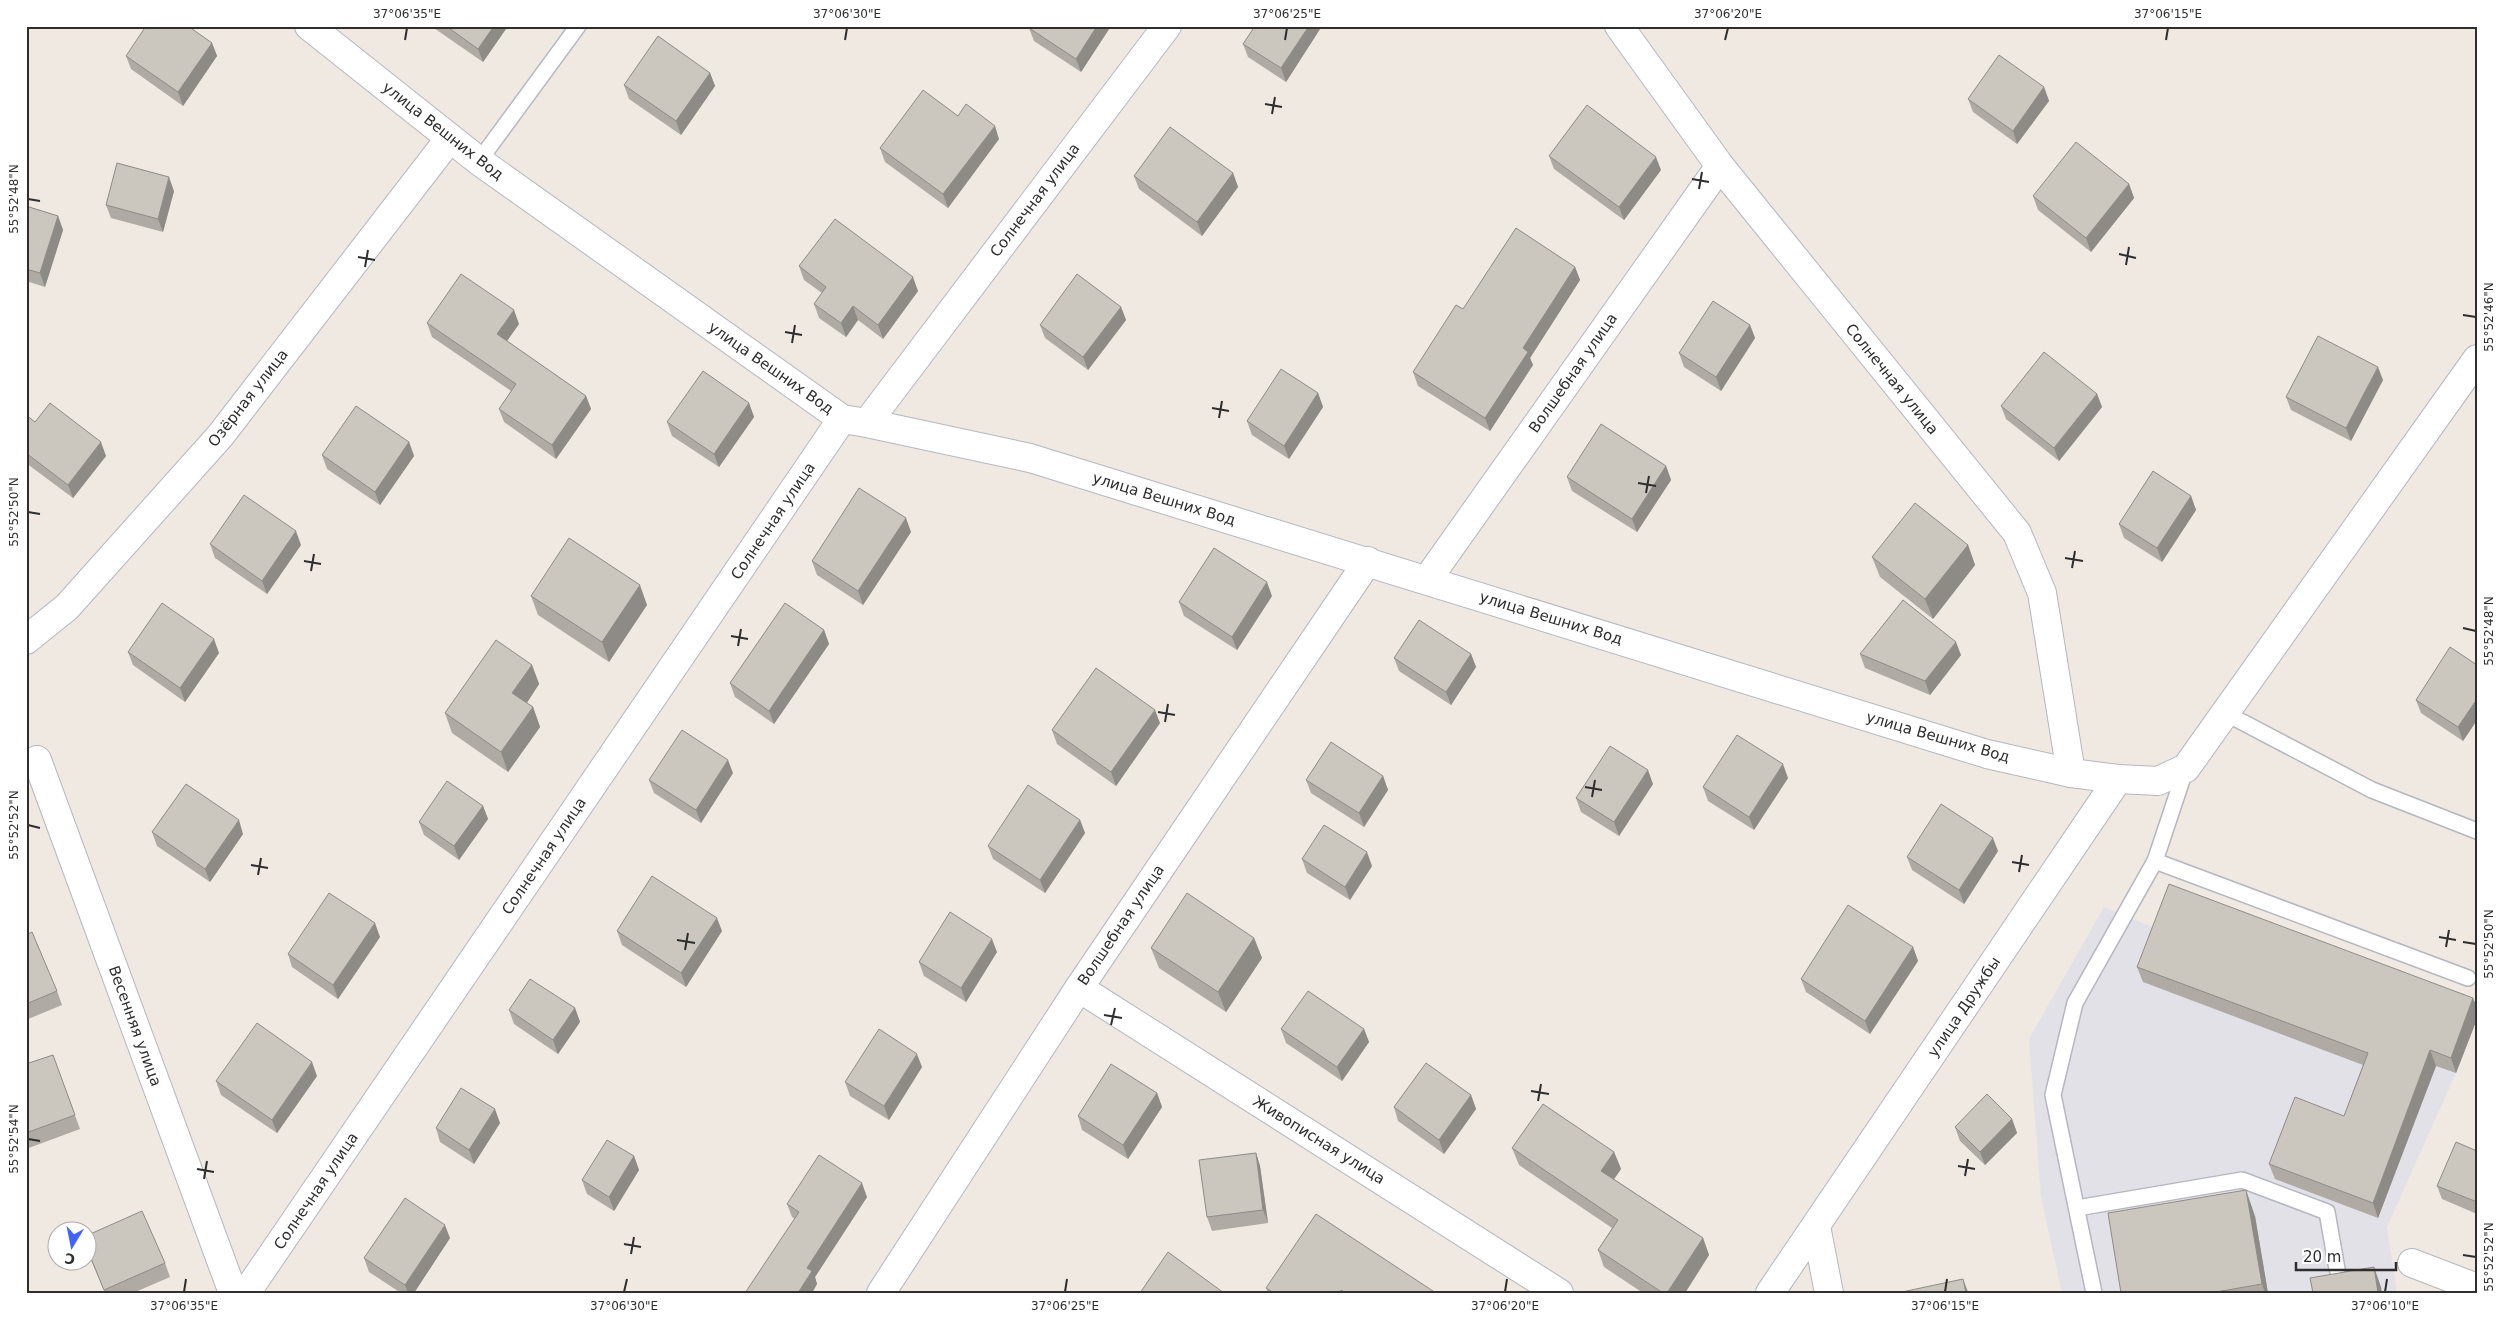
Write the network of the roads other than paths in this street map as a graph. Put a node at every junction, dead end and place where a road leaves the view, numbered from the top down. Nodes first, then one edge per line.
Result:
1 (309, 26) edge
2 (578, 26) edge
3 (1166, 26) edge
4 (1619, 26) edge
5 (450, 138) junction
6 (479, 161) junction
7 (1720, 166) junction
8 (2477, 359) edge
9 (855, 421) junction
10 (1368, 561) junction
11 (1427, 580) junction
12 (26, 640) edge
13 (2227, 714) junction
14 (37, 760) dead end
15 (2186, 768) junction
16 (2072, 773) junction
17 (2118, 779) junction
18 (2477, 831) edge
19 (2155, 861) junction
20 (2468, 978) dead end
21 (1079, 988) junction
22 (2077, 1208) junction
23 (1816, 1226) junction
24 (2412, 1263) dead end
25 (2336, 1269) dead end
26 (2477, 1288) edge
27 (233, 1293) edge
28 (246, 1293) edge
29 (881, 1293) edge
30 (1558, 1293) edge
31 (1770, 1293) edge
32 (1829, 1293) edge
33 (2094, 1293) edge

1 - 5 street, улица Вешних Вод
2 - 6 lane
3 - 9 street, Солнечная улица
4 - 7 street, Солнечная улица
5 - 6 street, улица Вешних Вод
5 - 12 street, Озёрная улица
6 - 9 street, улица Вешних Вод
7 - 11 street, Волшебная улица
7 - 16 street, Солнечная улица
8 - 13 street
9 - 10 street, улица Вешних Вод
9 - 28 street, Солнечная улица
10 - 11 street, улица Вешних Вод
10 - 21 street, Волшебная улица
11 - 16 street, улица Вешних Вод
13 - 15 street
13 - 18 lane
14 - 27 street, Весенняя улица
15 - 17 street
15 - 19 lane
16 - 17 street, улица Вешних Вод
17 - 23 street, улица Дружбы
19 - 20 lane
19 - 22 lane
21 - 29 street, Волшебная улица
21 - 30 street, Живописная улица
22 - 25 lane
22 - 33 lane
23 - 31 street, улица Дружбы
23 - 32 street
24 - 26 street

